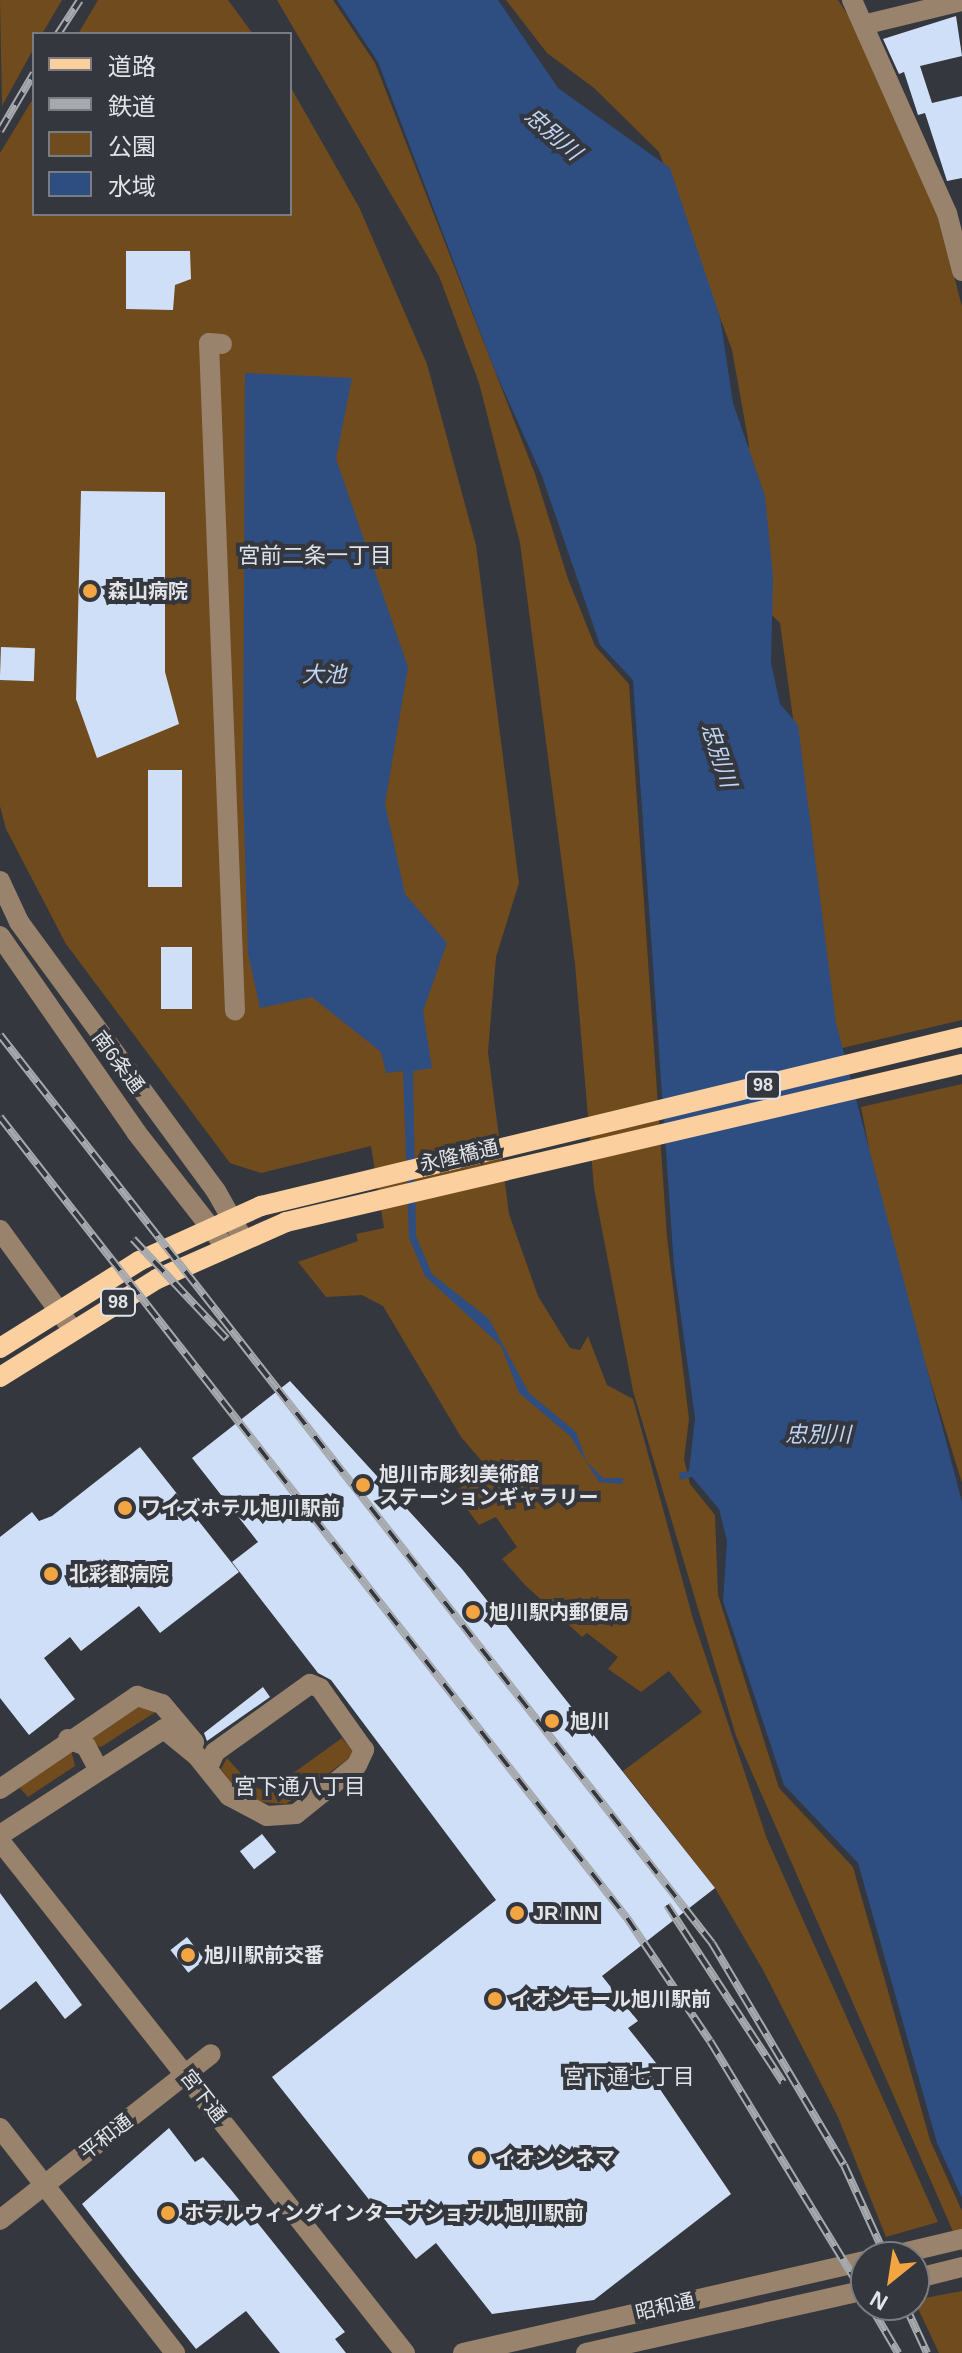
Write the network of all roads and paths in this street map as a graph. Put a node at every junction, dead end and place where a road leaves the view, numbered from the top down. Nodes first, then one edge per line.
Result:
1 (852, 0) edge
2 (962, 1) edge
3 (867, 24) junction
4 (962, 271) edge
5 (222, 344) dead end
6 (0, 881) edge
7 (0, 936) edge
8 (235, 1010) dead end
9 (962, 1037) edge
10 (962, 1064) edge
11 (234, 1217) junction
12 (207, 1226) junction
13 (0, 1230) edge
14 (234, 1243) junction
15 (58, 1309) junction
16 (72, 1329) junction
17 (0, 1348) edge
18 (0, 1377) edge
19 (68, 1739) junction
20 (211, 1760) junction
21 (99, 1770) junction
22 (0, 1789) edge
23 (0, 1838) edge
24 (211, 2054) dead end
25 (186, 2074) junction
26 (0, 2128) edge
27 (44, 2186) junction
28 (0, 2220) edge
29 (962, 2239) edge
30 (930, 2247) edge
31 (850, 2265) edge
32 (962, 2267) edge
33 (930, 2275) edge
34 (850, 2294) edge
35 (175, 2353) edge
36 (405, 2353) edge
37 (463, 2353) edge
38 (586, 2353) edge

1 - 3 street
2 - 3 street
3 - 4 street
5 - 8 street
6 - 11 street, 南6条通
7 - 12 street, 南6条通
9 - 11 main road, 永隆橋通 / 98
10 - 14 main road, 永隆橋通 / 98
11 - 12 main road, 永隆橋通 / 98
11 - 14 street, 南6条通
12 - 14 street, 南6条通
12 - 15 main road, 永隆橋通 / 98
13 - 15 street
14 - 16 main road, 永隆橋通 / 98
15 - 16 street
15 - 17 main road, 永隆橋通 / 98
16 - 18 main road, 永隆橋通 / 98
19 - 20 street
19 - 21 street
19 - 22 street
20 - 20 street
20 - 21 street
21 - 23 street
23 - 25 street, 宮下通
24 - 25 street, 平和通
25 - 27 street, 平和通
25 - 36 street, 宮下通
26 - 27 street
27 - 28 street, 平和通
27 - 35 street
29 - 30 street
31 - 37 street, 昭和通
32 - 33 street
34 - 38 street, 昭和通

